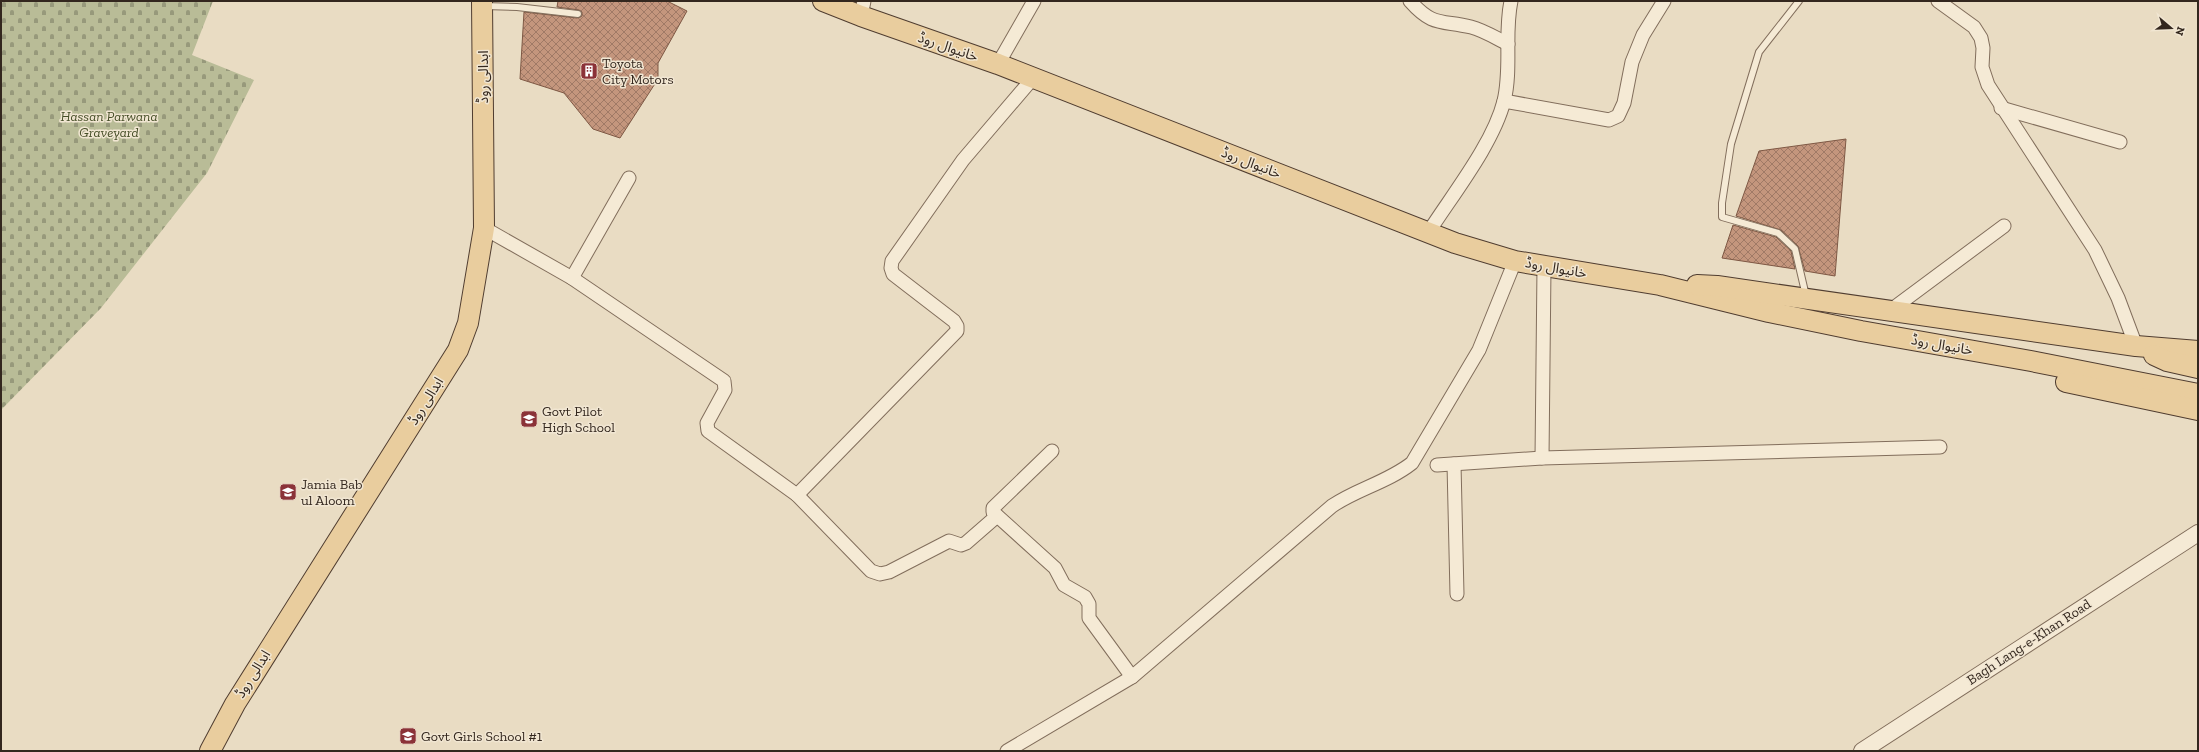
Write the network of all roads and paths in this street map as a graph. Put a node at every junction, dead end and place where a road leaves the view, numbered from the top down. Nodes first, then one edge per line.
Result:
1 (823, 1) edge
2 (1034, 1) edge
3 (1410, 1) edge
4 (1511, 1) edge
5 (1664, 1) edge
6 (1799, 1) edge
7 (1938, 1) edge
8 (482, 4) edge
9 (863, 9) edge
10 (578, 14) dead end
11 (1508, 44) junction
12 (998, 64) junction
13 (1034, 78) junction
14 (1504, 101) junction
15 (2001, 108) junction
16 (2120, 142) dead end
17 (629, 178) dead end
18 (2004, 226) dead end
19 (484, 228) junction
20 (1428, 232) junction
21 (1515, 261) junction
22 (1544, 266) junction
23 (572, 278) junction
24 (1660, 285) junction
25 (1688, 292) junction
26 (1807, 300) junction
27 (1891, 310) junction
28 (1862, 326) junction
29 (2136, 346) junction
30 (2198, 351) edge
31 (2198, 368) edge
32 (2198, 383) edge
33 (2198, 394) edge
34 (2198, 410) edge
35 (1940, 447) dead end
36 (1052, 451) dead end
37 (1542, 458) junction
38 (1454, 464) junction
39 (1437, 466) dead end
40 (797, 495) junction
41 (997, 516) junction
42 (2198, 534) edge
43 (1457, 594) dead end
44 (1132, 678) junction
45 (210, 751) edge
46 (1007, 751) edge
47 (1862, 751) edge

1 - 9 main road, خانیوال روڈ
2 - 12 street
3 - 11 street
4 - 11 street
5 - 14 street
6 - 26 lane
7 - 15 street
8 - 10 lane
8 - 19 main road, ابدالی روڈ
9 - 12 main road, خانیوال روڈ
11 - 14 street
12 - 13 main road, خانیوال روڈ
13 - 20 main road, خانیوال روڈ
13 - 40 street
14 - 20 street
15 - 16 street
15 - 29 street
17 - 23 street
18 - 27 street
19 - 23 street
19 - 45 main road, ابدالی روڈ
20 - 21 main road, خانیوال روڈ
21 - 22 main road, خانیوال روڈ
21 - 44 street
22 - 24 main road, خانیوال روڈ
22 - 37 street
23 - 40 street
24 - 25 main road, خانیوال روڈ
24 - 26 main road
25 - 28 main road, خانیوال روڈ
25 - 34 main road
26 - 27 main road
27 - 29 main road
28 - 32 main road, خانیوال روڈ
28 - 33 main road, خانیوال روڈ
29 - 30 main road
29 - 31 main road
35 - 37 street
36 - 41 street
37 - 38 street
38 - 39 street
38 - 43 street
40 - 41 street
41 - 44 street
42 - 47 street, Bagh Lang-e-Khan Road
44 - 46 street

